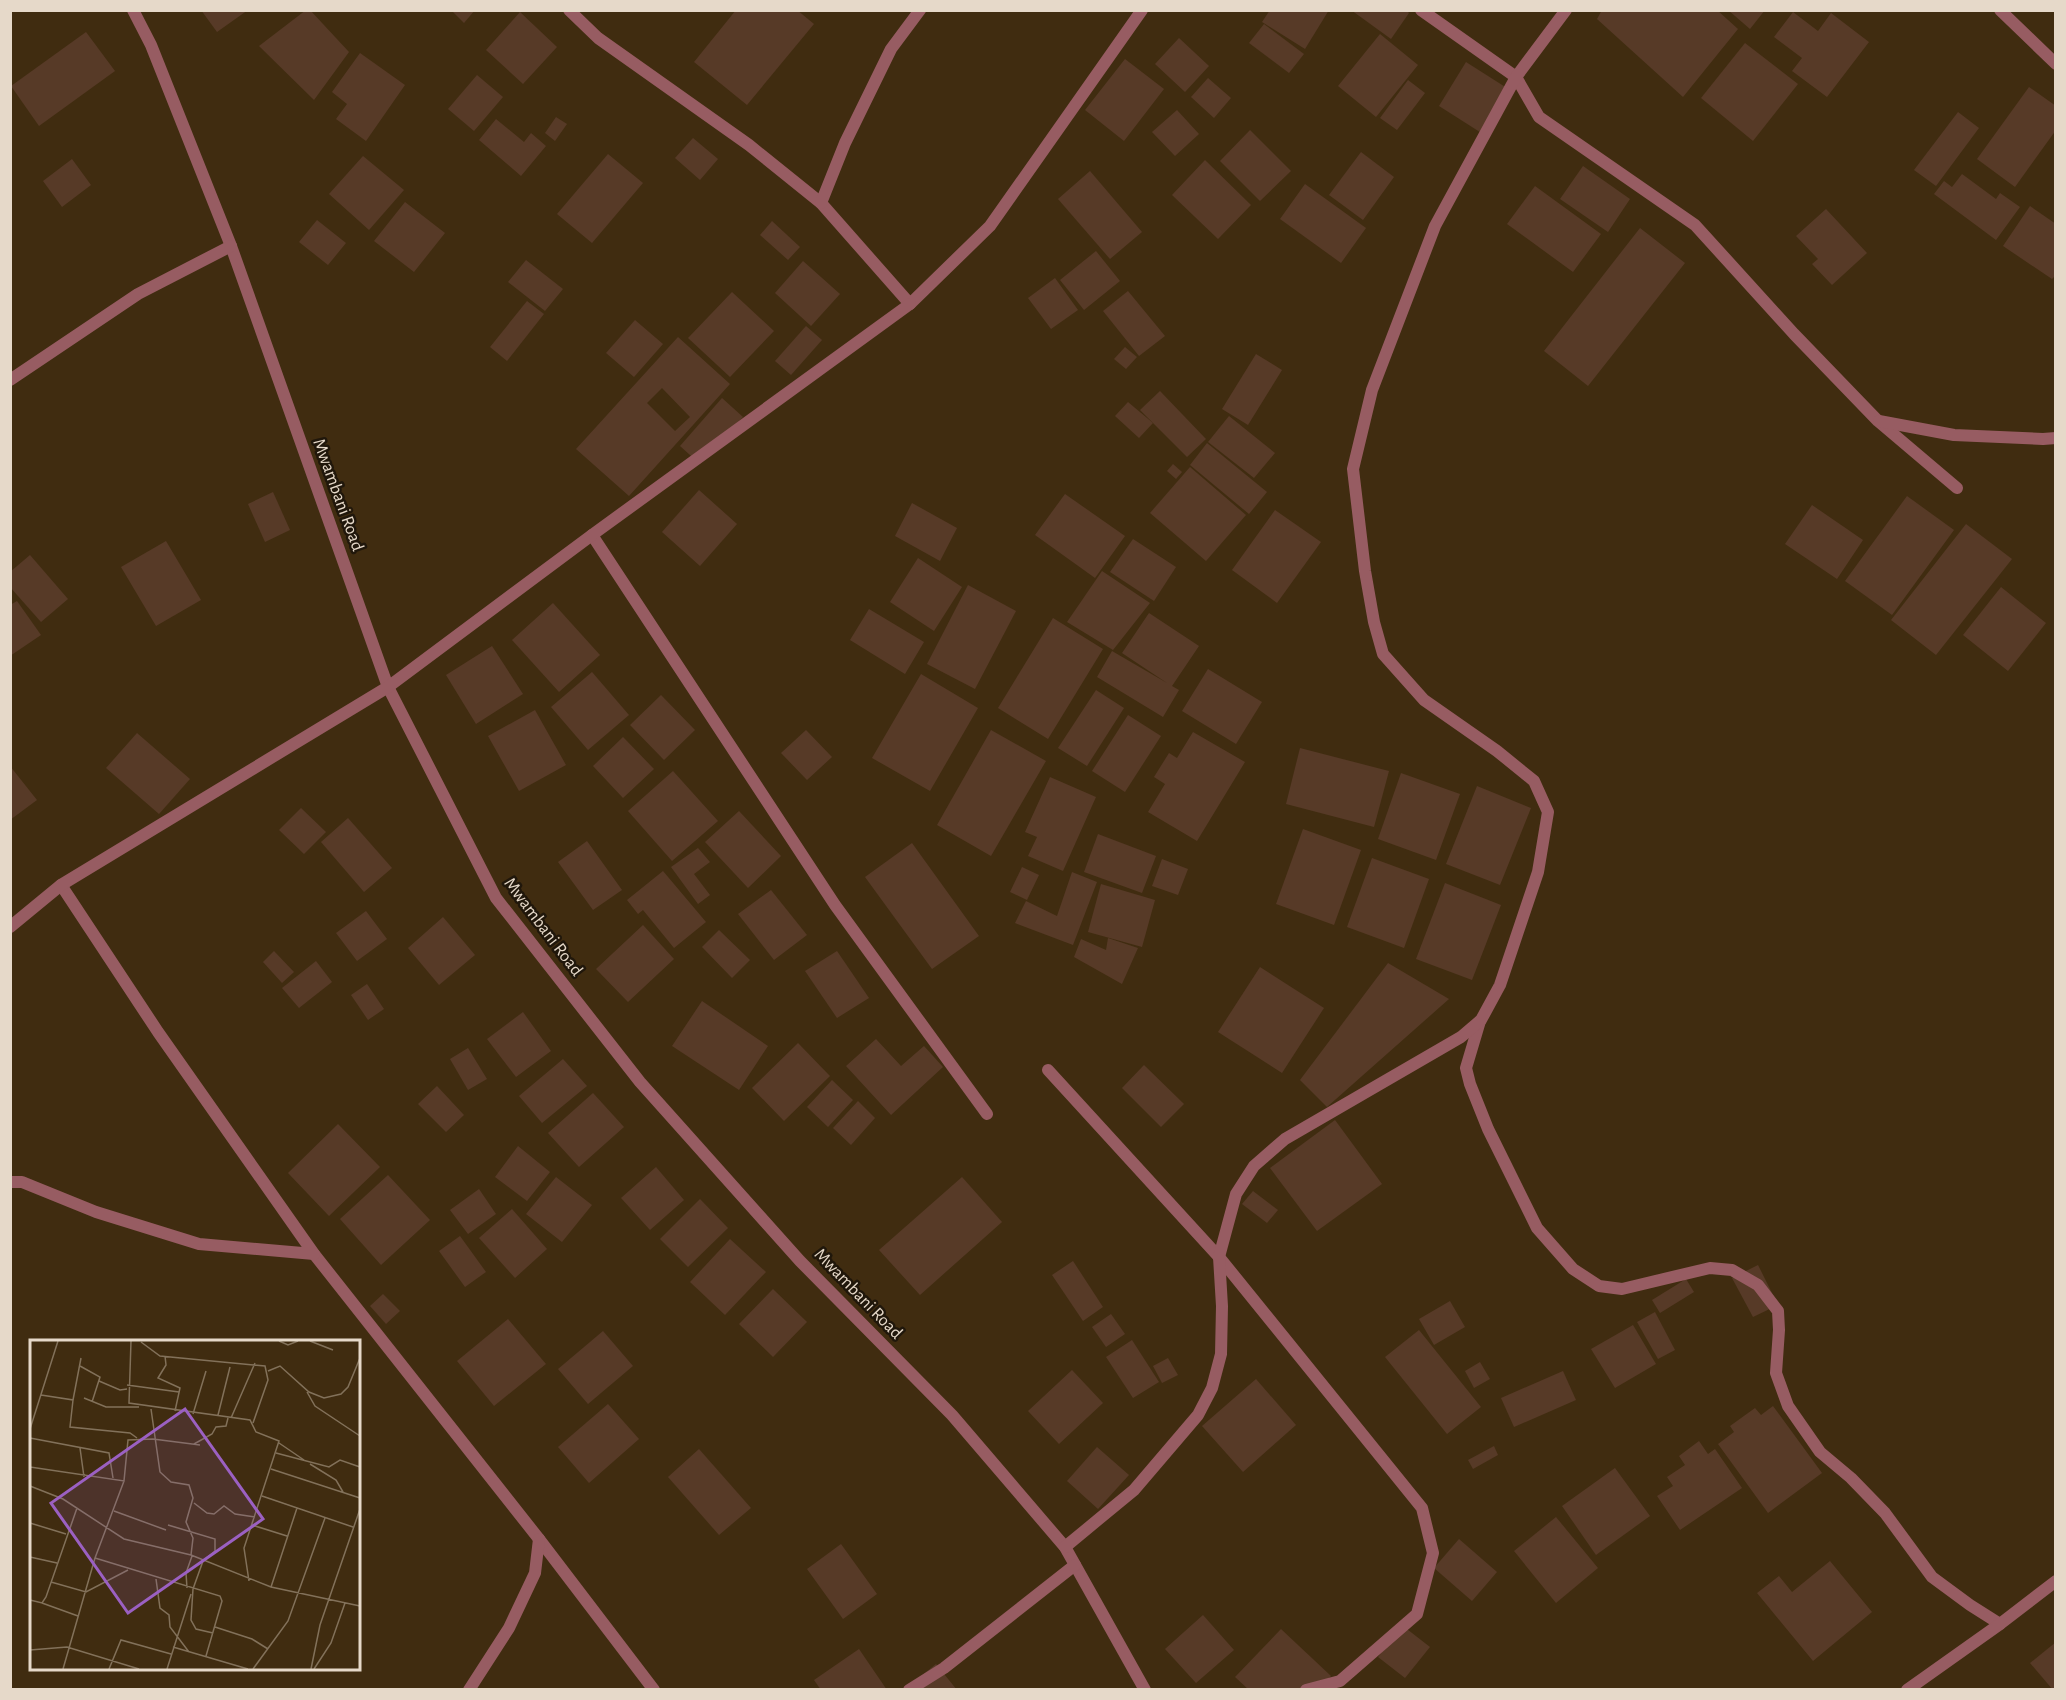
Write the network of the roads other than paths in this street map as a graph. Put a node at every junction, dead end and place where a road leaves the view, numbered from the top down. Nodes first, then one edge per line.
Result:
1 (133, 10) edge
2 (569, 10) edge
3 (920, 10) edge
4 (1142, 10) edge
5 (1421, 10) edge
6 (1566, 10) edge
7 (2000, 10) edge
8 (2055, 64) edge
9 (1516, 77) junction
10 (821, 203) junction
11 (231, 246) junction
12 (910, 304) junction
13 (10, 380) edge
14 (1878, 421) junction
15 (2055, 438) edge
16 (1957, 488) dead end
17 (592, 535) junction
18 (388, 687) junction
19 (61, 885) junction
20 (10, 927) edge
21 (1481, 1020) junction
22 (1048, 1070) dead end
23 (987, 1114) dead end
24 (10, 1182) edge
25 (314, 1254) junction
26 (1219, 1257) junction
27 (539, 1539) junction
28 (1065, 1547) junction
29 (1075, 1565) junction
30 (2055, 1581) edge
31 (2000, 1624) junction
32 (1914, 1688) edge
33 (470, 1689) edge
34 (654, 1689) edge
35 (909, 1689) edge
36 (1145, 1689) edge
37 (1306, 1689) edge

1 - 11 street, Mwambani Road
2 - 10 street
3 - 10 street
4 - 12 street
5 - 9 street
6 - 9 street
7 - 8 street
9 - 14 street
9 - 21 street
10 - 12 street
11 - 13 street
11 - 18 street, Mwambani Road
12 - 17 street
14 - 15 street
14 - 16 street
17 - 18 street
17 - 23 street
18 - 19 street
18 - 28 street, Mwambani Road
19 - 20 street
19 - 25 street
21 - 26 street
21 - 31 street
22 - 26 street
24 - 25 street
25 - 27 street
26 - 28 street
26 - 37 street
27 - 33 street
27 - 34 street
28 - 29 street, Mwambani Road
29 - 35 street
29 - 36 street, Mwambani Road
30 - 31 street
31 - 32 street

